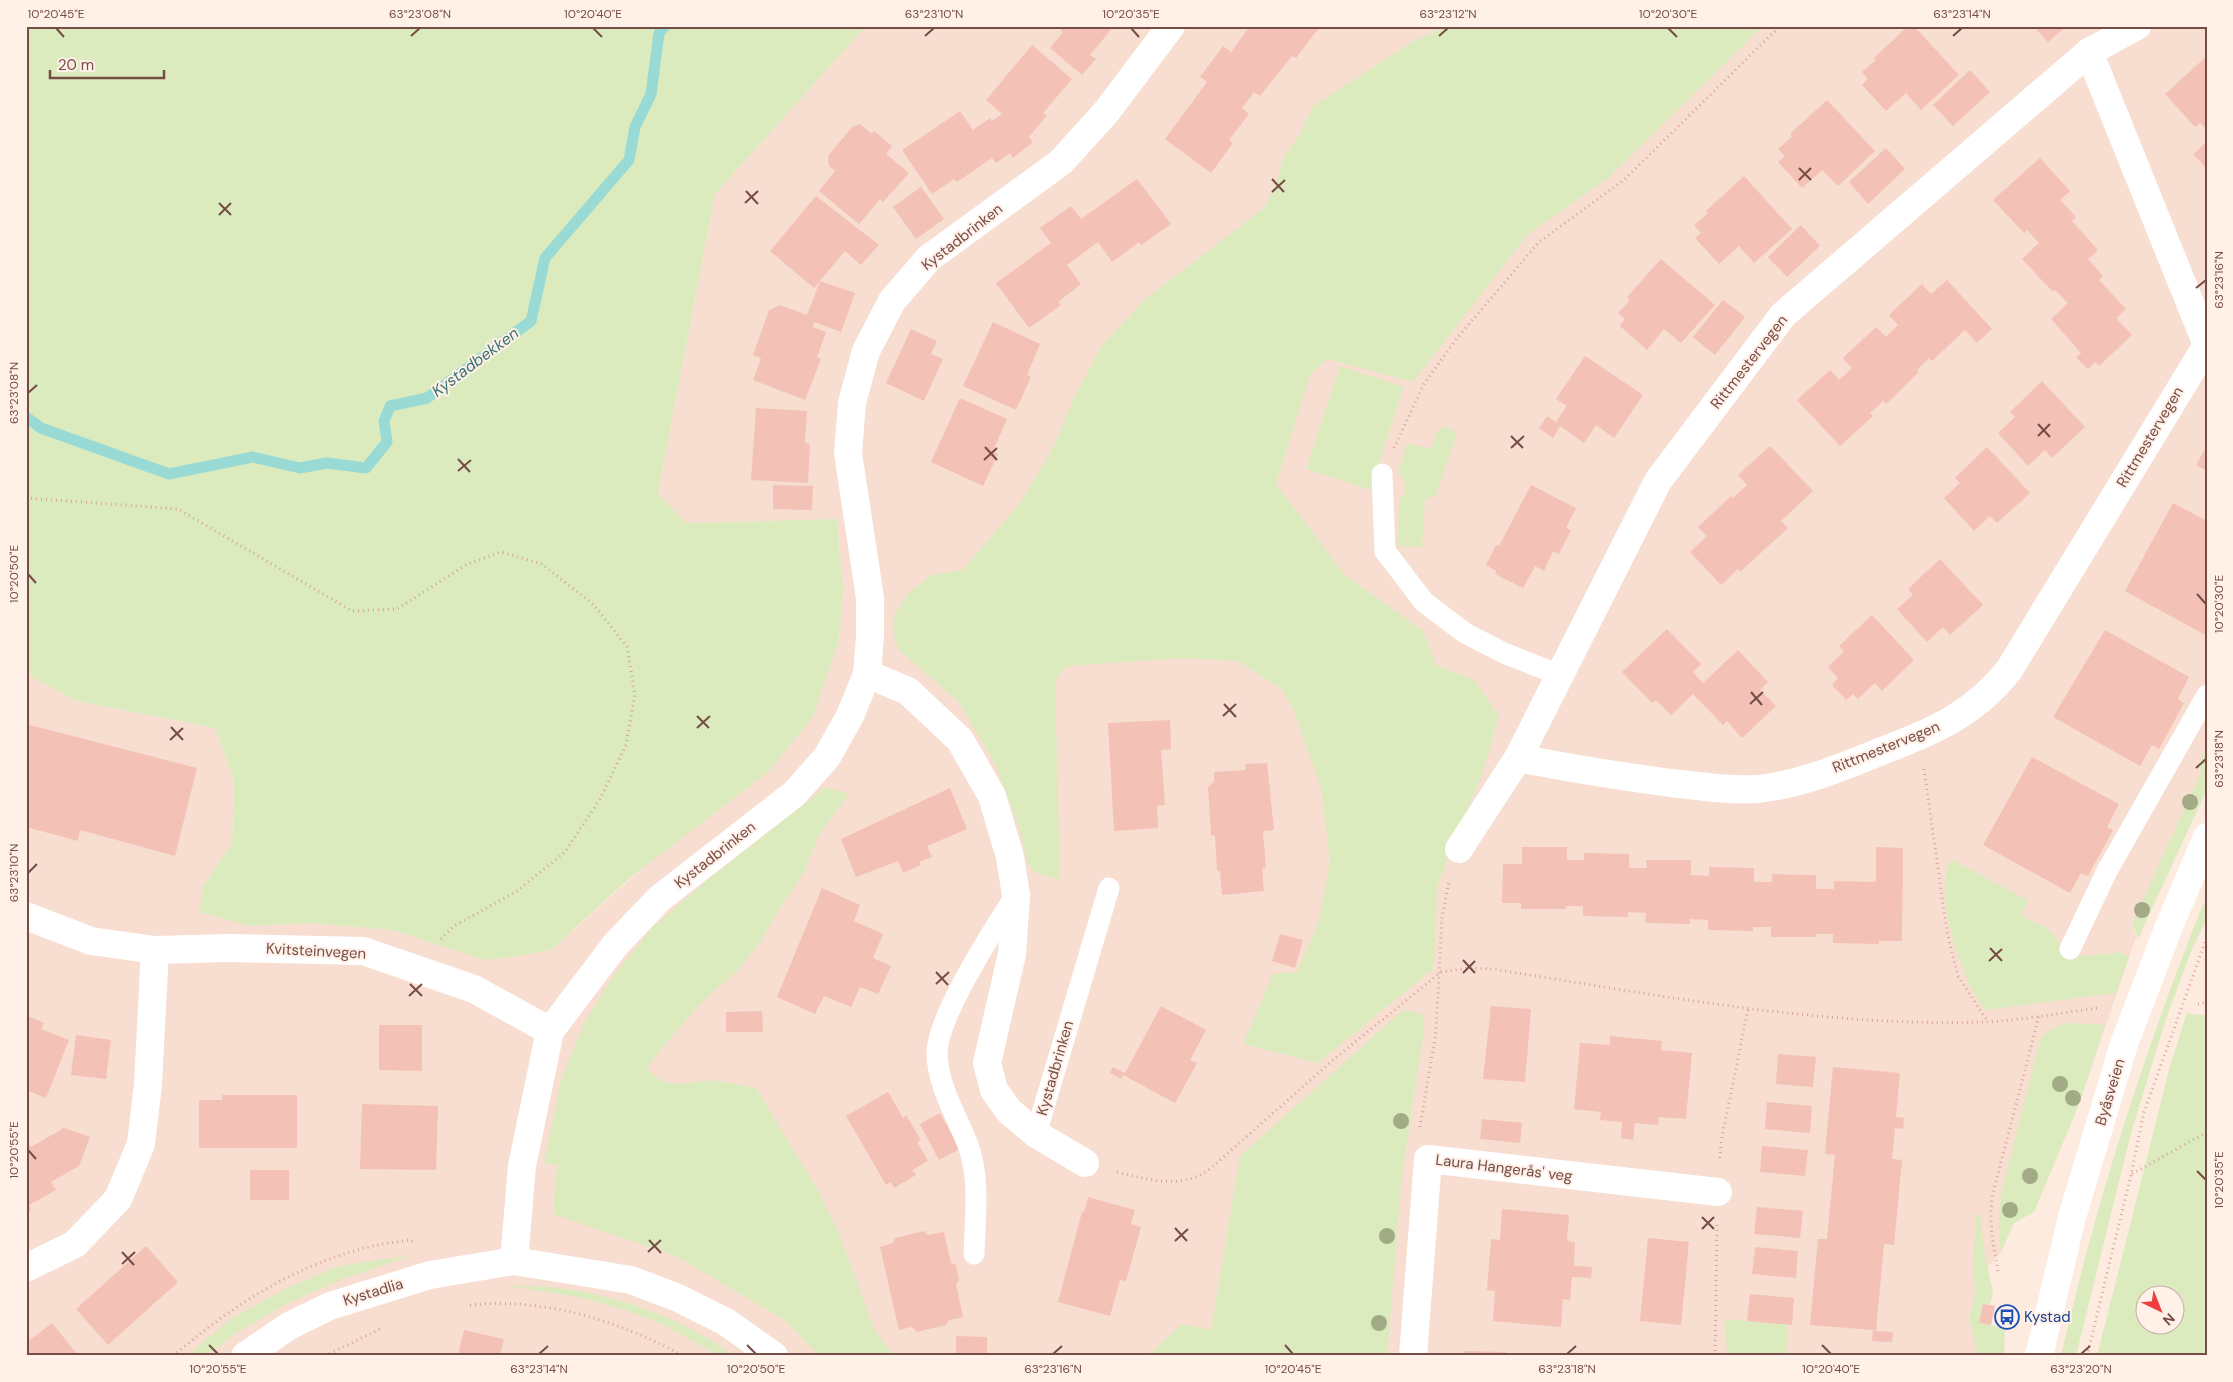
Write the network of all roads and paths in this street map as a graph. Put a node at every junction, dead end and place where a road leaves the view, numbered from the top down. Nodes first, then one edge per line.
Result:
1 (1171, 26) edge
2 (1780, 26) edge
3 (2137, 26) edge
4 (2089, 52) junction
5 (2207, 344) edge
6 (1382, 474) joint
7 (26, 498) edge
8 (867, 674) junction
9 (1559, 675) junction
10 (2207, 695) edge
11 (1919, 737) junction
12 (1518, 758) junction
13 (2207, 837) edge
14 (1459, 849) joint
15 (1109, 888) dead end
16 (1016, 895) junction
17 (26, 916) edge
18 (2207, 937) edge
19 (2070, 949) dead end
20 (155, 950) junction
21 (418, 970) junction
22 (1441, 972) junction
23 (2207, 1002) edge
24 (2198, 1004) dead end
25 (2098, 1008) dead end
26 (1748, 1009) junction
27 (2039, 1016) junction
28 (1988, 1022) junction
29 (550, 1031) junction
30 (1419, 1132) dead end
31 (2207, 1132) edge
32 (1036, 1134) junction
33 (1085, 1163) joint
34 (2132, 1175) junction
35 (1718, 1192) junction
36 (974, 1254) dead end
37 (514, 1260) junction
38 (26, 1268) edge
39 (1998, 1271) dead end
40 (467, 1305) dead end
41 (388, 1326) dead end
42 (245, 1356) edge
43 (324, 1356) edge
44 (683, 1356) edge
45 (774, 1356) edge
46 (1413, 1356) edge
47 (1715, 1356) edge
48 (2039, 1356) edge
49 (2087, 1356) edge

1 - 8 street, Kystadbrinken
2 - 6 path
3 - 4 street, Rittmestervegen
4 - 5 street, Rittmestervegen
4 - 9 street, Rittmestervegen
5 - 11 street, Rittmestervegen
6 - 9 lane
7 - 21 path
8 - 16 street, Kystadbrinken
8 - 29 street, Kystadbrinken
9 - 12 street, Rittmestervegen
10 - 19 lane
11 - 12 street, Rittmestervegen
11 - 28 path
12 - 14 street, Rittmestervegen
13 - 48 street, Byåsveien
14 - 22 path
15 - 32 lane, Kystadbrinken
16 - 32 street, Kystadbrinken
16 - 36 lane
17 - 20 street, Kvitsteinvegen
18 - 34 path
20 - 21 street, Kvitsteinvegen
20 - 38 street
21 - 29 street, Kvitsteinvegen
22 - 26 path
22 - 30 path
22 - 33 path
23 - 24 path
25 - 27 path
26 - 28 path
26 - 35 path
27 - 28 path
27 - 39 path
29 - 37 street
31 - 34 path
32 - 33 street, Kystadbrinken
34 - 49 path
35 - 46 street, Laura Hangerås' veg
35 - 47 path
37 - 42 street, Kystadlia
37 - 45 street, Kystadlia
40 - 44 path
41 - 43 path

